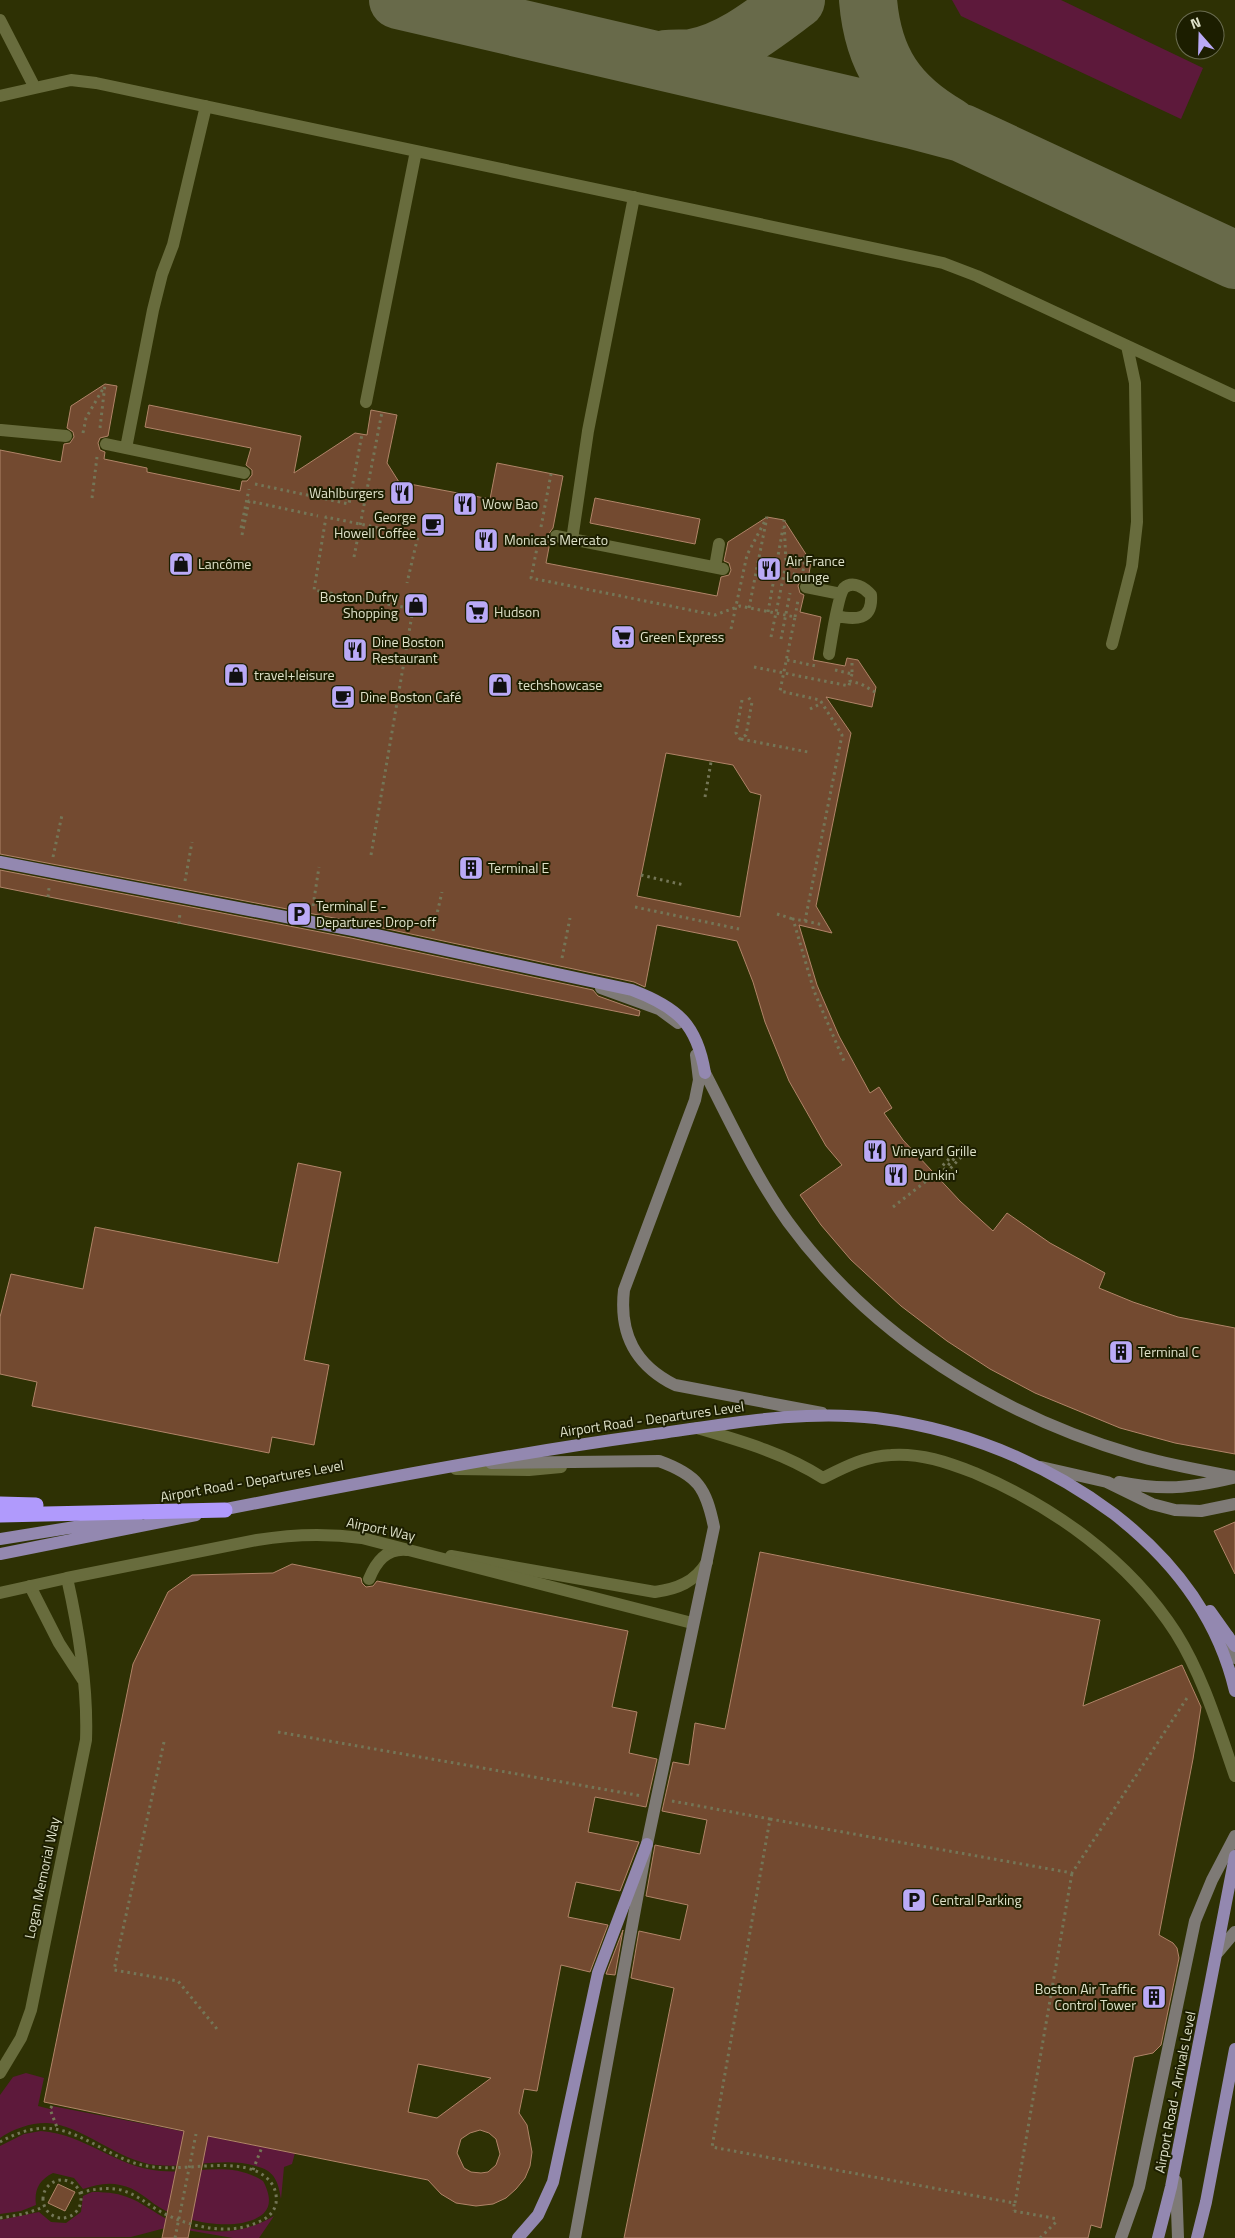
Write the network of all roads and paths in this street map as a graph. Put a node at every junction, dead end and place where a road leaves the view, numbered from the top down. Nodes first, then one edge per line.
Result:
1 (0, 20) edge
2 (35, 88) junction
3 (0, 96) edge
4 (206, 106) junction
5 (416, 151) junction
6 (634, 197) junction
7 (1127, 346) junction
8 (105, 384) dead end
9 (1235, 396) edge
10 (366, 402) dead end
11 (382, 412) dead end
12 (86, 418) dead end
13 (1, 430) dead end
14 (362, 434) dead end
15 (66, 436) dead end
16 (106, 444) dead end
17 (126, 448) junction
18 (244, 473) dead end
19 (318, 516) dead end
20 (241, 528) dead end
21 (242, 535) dead end
22 (556, 536) dead end
23 (572, 540) junction
24 (719, 544) dead end
25 (806, 555) dead end
26 (354, 557) dead end
27 (796, 566) dead end
28 (531, 578) dead end
29 (407, 583) dead end
30 (806, 587) dead end
31 (841, 594) junction
32 (749, 608) junction
33 (787, 609) dead end
34 (768, 612) junction
35 (836, 616) junction
36 (731, 629) dead end
37 (771, 637) dead end
38 (781, 639) dead end
39 (1112, 644) dead end
40 (829, 654) dead end
41 (852, 659) dead end
42 (754, 667) dead end
43 (846, 673) dead end
44 (852, 674) junction
45 (850, 681) junction
46 (875, 692) dead end
47 (748, 697) dead end
48 (742, 700) dead end
49 (822, 703) junction
50 (810, 709) dead end
51 (740, 739) junction
52 (808, 752) dead end
53 (711, 762) dead end
54 (705, 797) dead end
55 (371, 855) dead end
56 (0, 862) edge
57 (0, 866) edge
58 (319, 867) dead end
59 (642, 875) dead end
60 (684, 885) dead end
61 (442, 892) dead end
62 (635, 907) dead end
63 (777, 914) dead end
64 (570, 918) dead end
65 (793, 918) junction
66 (310, 921) junction
67 (806, 921) junction
68 (824, 925) dead end
69 (738, 929) dead end
70 (430, 946) junction
71 (559, 973) junction
72 (844, 1061) dead end
73 (705, 1073) junction
74 (966, 1152) dead end
75 (893, 1207) dead end
76 (836, 1415) junction
77 (786, 1417) junction
78 (697, 1428) junction
79 (460, 1464) junction
80 (1038, 1466) junction
81 (409, 1468) junction
82 (1235, 1477) edge
83 (0, 1504) edge
84 (1235, 1504) edge
85 (195, 1506) junction
86 (225, 1510) junction
87 (0, 1515) edge
88 (0, 1539) edge
89 (0, 1554) edge
90 (67, 1578) junction
91 (369, 1579) dead end
92 (30, 1586) junction
93 (0, 1594) edge
94 (692, 1623) junction
95 (1227, 1634) junction
96 (1235, 1646) edge
97 (1235, 1658) edge
98 (85, 1682) junction
99 (1193, 1689) dead end
100 (1235, 1691) edge
101 (278, 1732) dead end
102 (164, 1742) dead end
103 (1235, 1776) edge
104 (645, 1797) dead end
105 (664, 1800) dead end
106 (770, 1818) junction
107 (1235, 1836) edge
108 (647, 1844) junction
109 (1235, 1856) edge
110 (1235, 1866) edge
111 (1072, 1873) junction
112 (1235, 1932) edge
113 (1218, 1952) junction
114 (217, 2028) dead end
115 (1235, 2050) edge
116 (0, 2073) edge
117 (52, 2106) dead end
118 (58, 2130) junction
119 (196, 2134) dead end
120 (0, 2142) edge
121 (262, 2147) dead end
122 (253, 2170) junction
123 (80, 2193) junction
124 (44, 2207) junction
125 (1014, 2211) junction
126 (0, 2218) edge
127 (175, 2238) edge
128 (518, 2238) edge
129 (575, 2238) edge
130 (1040, 2238) edge
131 (1121, 2238) edge
132 (1158, 2238) edge
133 (1178, 2238) edge
134 (1197, 2238) edge

1 - 2 street
2 - 3 street
2 - 4 street
4 - 5 street
4 - 17 street
5 - 6 street
5 - 10 street
6 - 7 street
6 - 23 street
7 - 9 street
7 - 39 street
8 - 12 path
11 - 26 path
13 - 15 street
14 - 20 path
16 - 17 street
17 - 18 street
19 - 21 path
22 - 23 street
23 - 24 street
25 - 27 path
28 - 32 path
29 - 55 path
30 - 31 street
31 - 35 street
31 - 35 street
32 - 34 path
32 - 36 path
33 - 38 path
34 - 37 path
34 - 49 path
35 - 40 street
41 - 44 path
42 - 45 path
43 - 44 path
44 - 45 path
45 - 46 path
47 - 51 path
48 - 51 path
49 - 50 path
49 - 67 path
51 - 52 path
53 - 54 path
56 - 66 main road
57 - 76 main road
58 - 66 path
59 - 60 path
61 - 70 path
62 - 69 path
63 - 65 path
64 - 71 path
65 - 67 path
65 - 72 path
66 - 70 main road
67 - 68 path
70 - 71 main road
71 - 73 main road
73 - 77 main road
73 - 82 main road
74 - 75 path
76 - 80 main road, Airport Road - Departures Level
76 - 81 main road, Airport Road - Departures Level
77 - 78 main road
77 - 80 main road
78 - 79 main road
78 - 103 street
79 - 86 main road
79 - 94 main road
80 - 82 main road
80 - 84 main road
80 - 95 main road, Airport Road - Departures Level
80 - 100 main road
81 - 85 main road, Airport Road - Departures Level
81 - 91 street
83 - 85 highway
85 - 88 main road, Airport Road - Departures Level
86 - 87 highway
86 - 89 main road
90 - 92 street, Airport Way
90 - 94 street, Airport Way
90 - 98 street, Logan Memorial Way
92 - 93 street, Airport Way
92 - 98 street
94 - 108 main road
95 - 96 main road, Airport Road - Departures Level
95 - 97 main road
98 - 116 street, Logan Memorial Way
99 - 111 path
101 - 104 path
102 - 114 path
105 - 106 path
106 - 111 path
106 - 125 path
107 - 131 main road
108 - 128 main road
108 - 129 main road
109 - 113 main road, Airport Road - Arrivals Level
110 - 133 main road
111 - 125 path
112 - 113 main road
113 - 132 main road, Airport Road - Arrivals Level
115 - 134 main road
117 - 118 path
118 - 120 path
118 - 122 path
119 - 127 path
121 - 122 path
122 - 123 path
123 - 124 path
123 - 124 path
124 - 126 path
125 - 130 path

